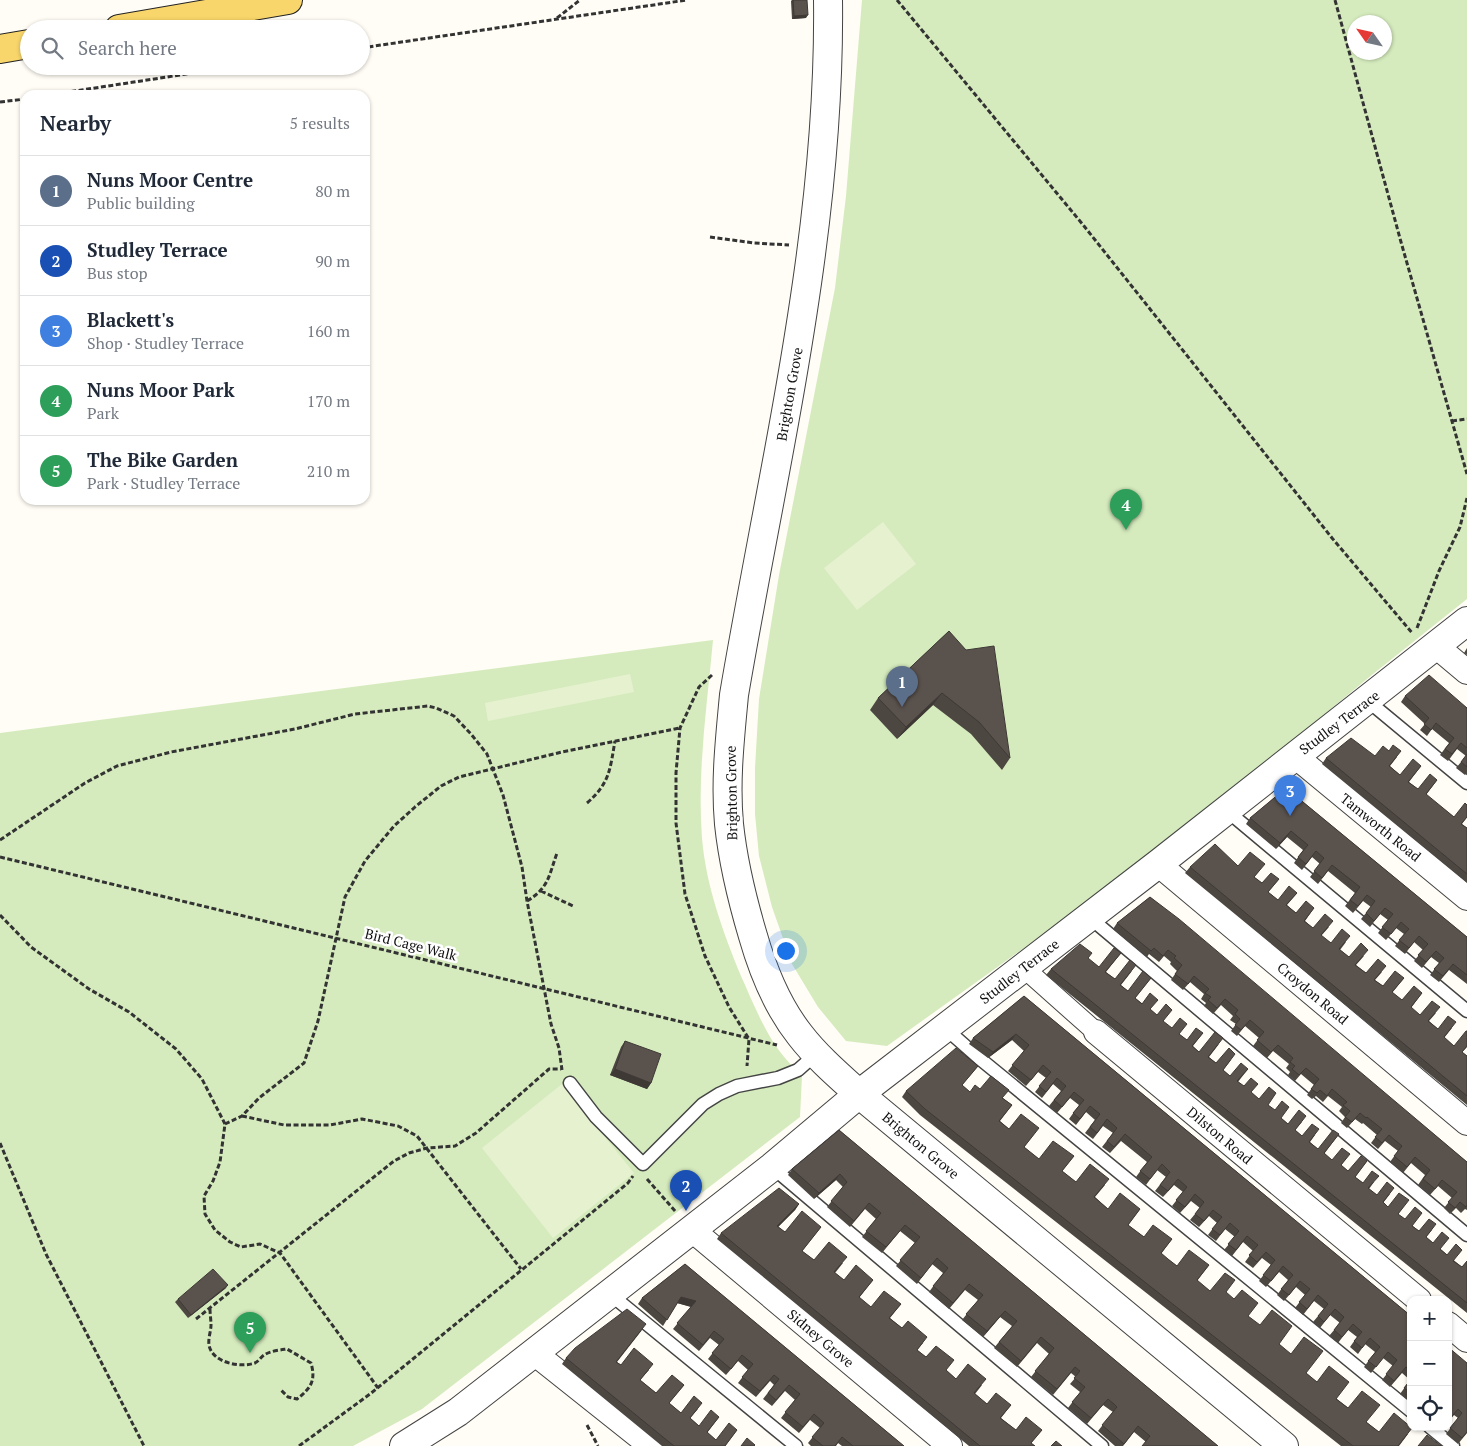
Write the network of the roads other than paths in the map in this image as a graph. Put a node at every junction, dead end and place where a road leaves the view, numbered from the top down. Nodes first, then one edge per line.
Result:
1 (288, 0) edge
2 (828, 0) edge
3 (171, 20) edge
4 (20, 46) edge
5 (0, 49) edge
6 (1467, 621) edge
7 (1436, 646) junction
8 (1467, 672) edge
9 (1368, 700) junction
10 (1294, 756) junction
11 (1467, 783) edge
12 (1226, 810) junction
13 (1158, 864) junction
14 (1467, 898) edge
15 (1089, 917) junction
16 (1024, 968) junction
17 (1467, 1011) edge
18 (945, 1028) junction
19 (1096, 1032) joint
20 (816, 1054) junction
21 (570, 1083) road end
22 (859, 1094) junction
23 (1467, 1123) edge
24 (772, 1167) junction
25 (692, 1229) junction
26 (1467, 1234) edge
27 (610, 1294) junction
28 (1414, 1296) edge
29 (1452, 1327) edge
30 (1467, 1340) edge
31 (533, 1352) junction
32 (1407, 1408) edge
33 (1435, 1431) edge
34 (404, 1446) edge
35 (651, 1446) edge
36 (796, 1446) edge
37 (950, 1446) edge
38 (1102, 1446) edge
39 (1284, 1446) edge
40 (1453, 1446) edge

1 - 3 main road
2 - 20 street, Brighton Grove
4 - 5 main road
6 - 7 street, Studley Terrace
7 - 8 street
7 - 9 street, Studley Terrace
9 - 10 street, Studley Terrace
9 - 11 lane
10 - 12 street, Studley Terrace
10 - 14 street, Tamworth Road
12 - 13 street, Studley Terrace
12 - 17 lane
13 - 15 street, Studley Terrace
13 - 23 street, Croydon Road
15 - 16 street, Studley Terrace
15 - 26 lane
16 - 18 street, Studley Terrace
16 - 19 street, Dilston Road
18 - 22 street, Studley Terrace
18 - 32 lane
19 - 28 street, Dilston Road
20 - 21 lane
20 - 22 street, Brighton Grove
22 - 24 street, Studley Terrace
22 - 39 street, Brighton Grove
24 - 25 street, Studley Terrace
24 - 38 lane
25 - 27 street, Studley Terrace
25 - 37 street, Sidney Grove
27 - 31 street, Studley Terrace
27 - 36 lane
29 - 30 street
31 - 34 street, Studley Terrace
31 - 35 street
33 - 40 lane

